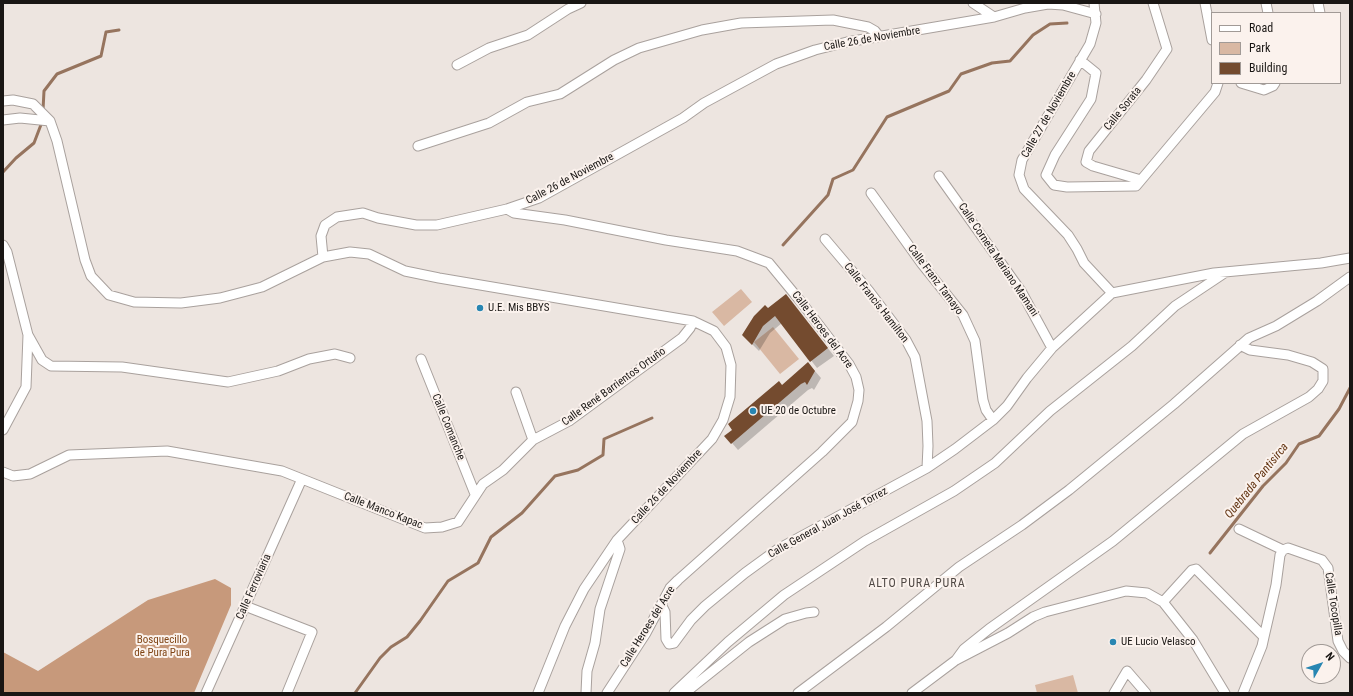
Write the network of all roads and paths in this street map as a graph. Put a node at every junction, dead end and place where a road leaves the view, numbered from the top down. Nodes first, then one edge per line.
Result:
1 (581, 3) edge
2 (973, 3) edge
3 (1094, 3) edge
4 (1153, 3) edge
5 (1205, 3) edge
6 (1096, 14) junction
7 (994, 17) junction
8 (1211, 35) edge
9 (879, 36) junction
10 (1080, 60) junction
11 (457, 65) dead end
12 (1218, 84) edge
13 (1244, 84) edge
14 (1274, 84) edge
15 (3, 101) edge
16 (3, 120) edge
17 (50, 121) junction
18 (418, 146) dead end
19 (938, 176) dead end
20 (1141, 180) junction
21 (872, 193) dead end
22 (507, 209) junction
23 (825, 239) dead end
24 (3, 245) edge
25 (323, 257) junction
26 (1350, 258) edge
27 (1226, 272) junction
28 (1350, 277) edge
29 (1112, 293) junction
30 (693, 321) junction
31 (28, 335) junction
32 (1240, 345) junction
33 (1052, 348) junction
34 (350, 358) dead end
35 (421, 360) dead end
36 (516, 392) dead end
37 (993, 420) junction
38 (3, 430) edge
39 (533, 440) junction
40 (927, 468) junction
41 (3, 472) edge
42 (302, 481) junction
43 (475, 494) junction
44 (1239, 528) dead end
45 (617, 540) junction
46 (1283, 550) junction
47 (1163, 602) junction
48 (245, 606) junction
49 (662, 606) junction
50 (814, 612) dead end
51 (1264, 637) junction
52 (1350, 658) edge
53 (956, 660) junction
54 (206, 693) edge
55 (287, 693) edge
56 (538, 693) edge
57 (586, 693) edge
58 (607, 693) edge
59 (674, 693) edge
60 (685, 693) edge
61 (798, 693) edge
62 (912, 693) edge
63 (1114, 693) edge
64 (1146, 693) edge
65 (1225, 693) edge
66 (1243, 693) edge

1 - 11 street
2 - 7 street
3 - 6 street, Calle 27 de Noviembre
4 - 20 street, Calle Sorata
5 - 8 street
6 - 7 street, Calle 26 de Noviembre
6 - 10 street, Calle 27 de Noviembre
7 - 9 street, Calle 26 de Noviembre
9 - 18 street
9 - 22 street, Calle 26 de Noviembre
10 - 20 street
10 - 29 street, Calle 27 de Noviembre
12 - 20 street
13 - 14 street
15 - 17 street
16 - 17 street
17 - 25 street
19 - 33 street, Calle Corneta Mariano Mamani
21 - 37 street, Calle Franz Tamayo
22 - 25 street, Calle 26 de Noviembre
22 - 49 street, Calle Heroes del Acre
23 - 40 street, Calle Francis Hamilton
24 - 31 street
25 - 30 street, Calle 26 de Noviembre
26 - 27 street
27 - 29 street
27 - 59 street
28 - 32 street
29 - 33 street, Calle General Juan José Torrez
30 - 39 street, Calle René Barrientos Ortuño
30 - 45 street, Calle 26 de Noviembre
31 - 34 street
31 - 38 street
32 - 53 street
32 - 61 street
33 - 37 street, Calle General Juan José Torrez
35 - 43 street, Calle Comanche
36 - 39 street
37 - 40 street, Calle General Juan José Torrez
39 - 43 street, Calle René Barrientos Ortuño
40 - 49 street, Calle General Juan José Torrez
41 - 42 street, Calle Manco Kapac
42 - 43 street, Calle Manco Kapac
42 - 48 street, Calle Ferroviaria
44 - 46 street
45 - 56 street, Calle 26 de Noviembre
45 - 57 street
46 - 51 street
46 - 52 street, Calle Tocopilla
47 - 51 street
47 - 53 street
47 - 65 street
48 - 54 street, Calle Ferroviaria
48 - 55 street
49 - 58 street, Calle Heroes del Acre
50 - 60 street
51 - 66 street
53 - 62 street
63 - 64 street

